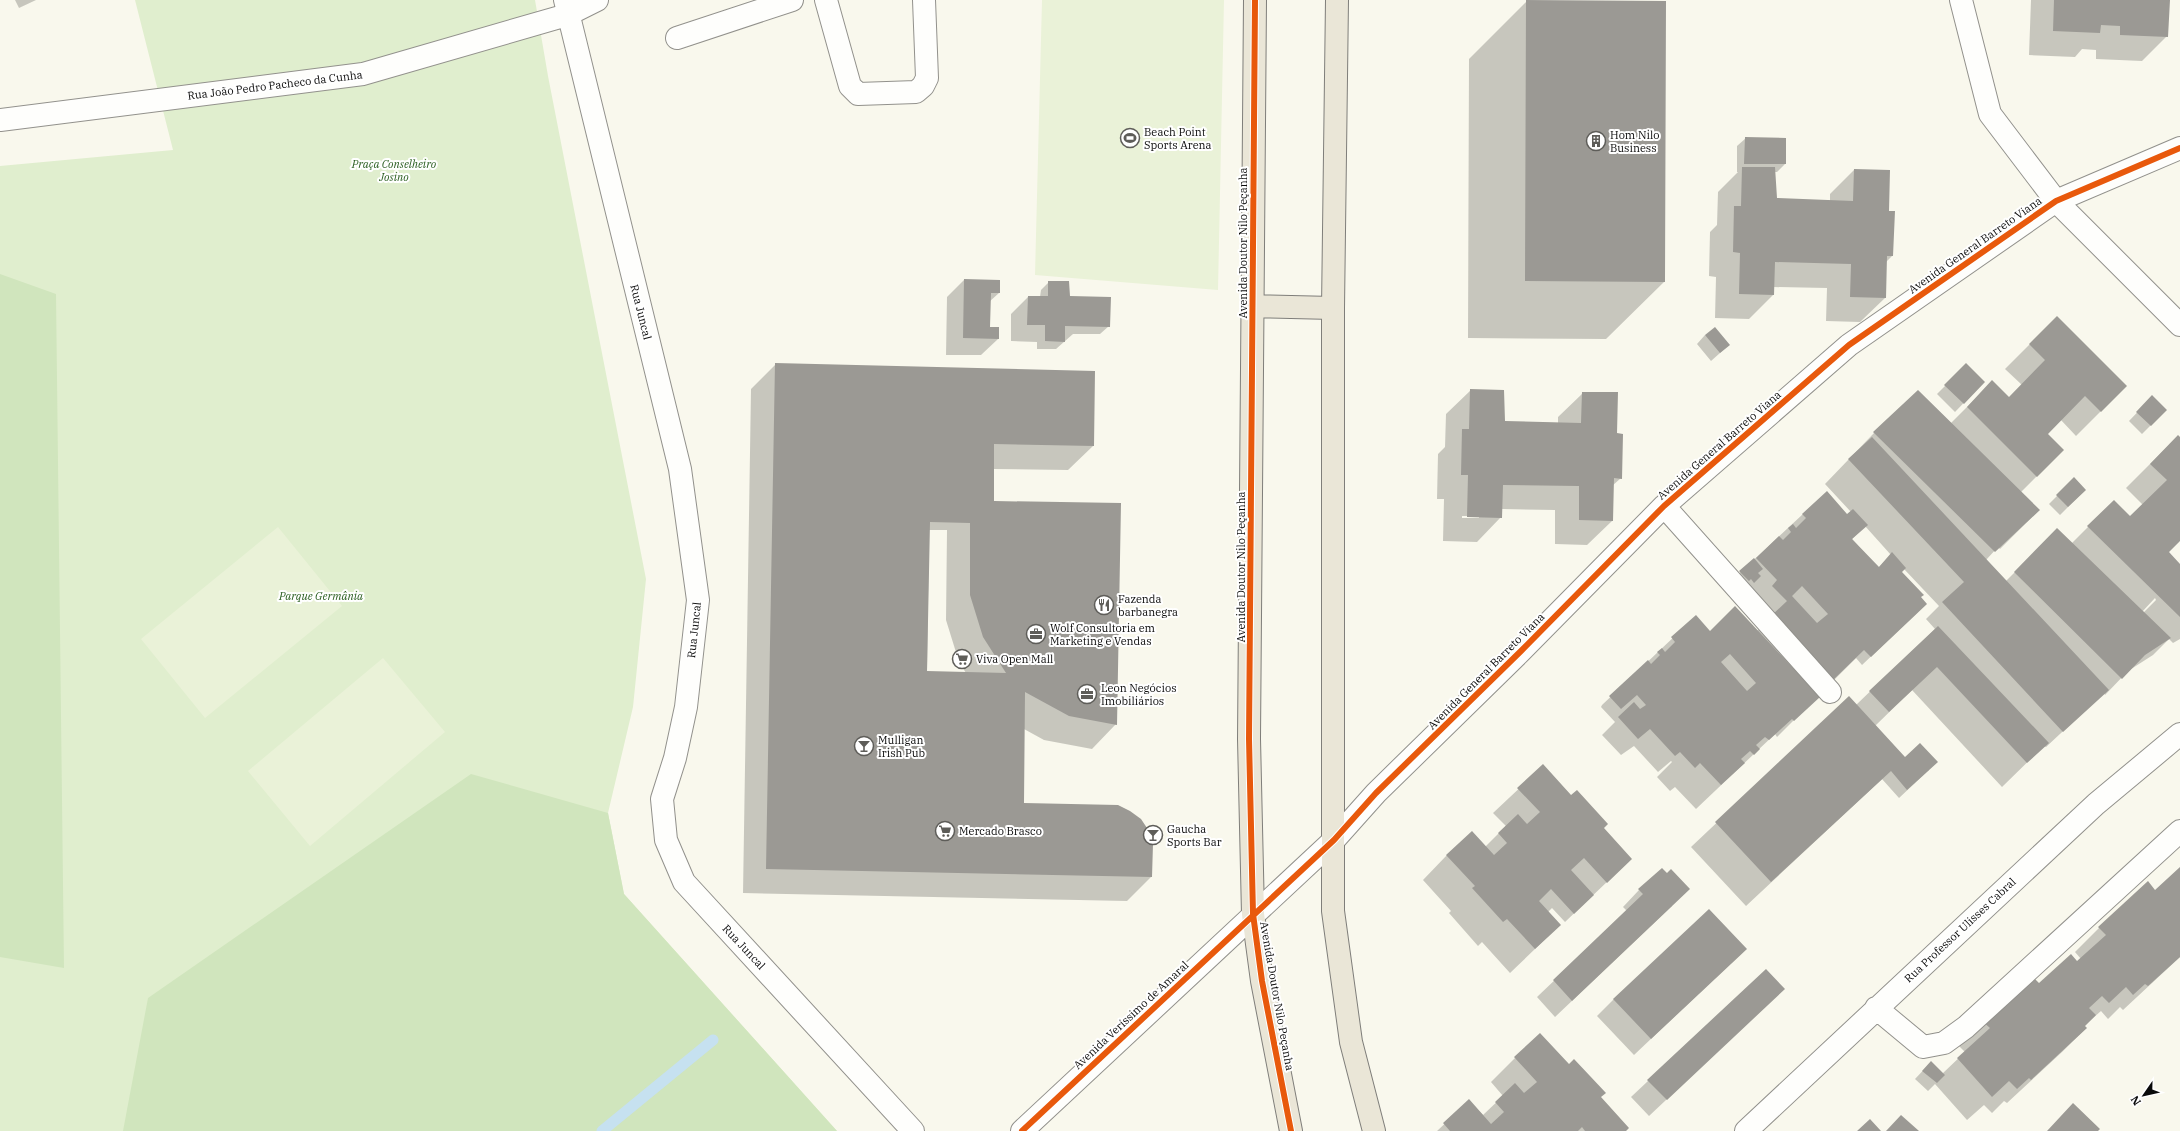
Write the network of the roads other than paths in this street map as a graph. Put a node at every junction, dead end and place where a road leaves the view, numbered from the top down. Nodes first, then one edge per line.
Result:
1 (597, 0) edge
2 (792, 0) edge
3 (826, 0) edge
4 (924, 0) edge
5 (1255, 0) edge
6 (1337, 0) edge
7 (1961, 0) edge
8 (566, 8) edge
9 (677, 38) dead end
10 (0, 120) edge
11 (2180, 148) edge
12 (2056, 201) junction
13 (1253, 306) junction
14 (1333, 308) junction
15 (2180, 325) edge
16 (1664, 506) junction
17 (1830, 692) dead end
18 (2180, 734) edge
19 (2180, 831) edge
20 (1334, 840) junction
21 (1253, 914) junction
22 (1876, 1008) junction
23 (913, 1131) edge
24 (1022, 1131) edge
25 (1291, 1131) edge
26 (1374, 1131) edge
27 (1746, 1131) edge

1 - 8 street, Rua João Pedro Pacheco da Cunha
2 - 9 street
3 - 4 street
5 - 13 main road, Avenida Doutor Nilo Peçanha
6 - 14 main road
7 - 12 street
8 - 10 street, Rua João Pedro Pacheco da Cunha
8 - 23 street, Rua Juncal
11 - 12 street, Avenida General Barreto Viana
12 - 15 street
12 - 16 street, Avenida General Barreto Viana
13 - 14 main road
13 - 21 main road, Avenida Doutor Nilo Peçanha
14 - 20 main road
16 - 17 street
16 - 20 street, Avenida General Barreto Viana
18 - 22 street, Rua Professor Ulisses Cabral
19 - 22 street
20 - 21 street, Avenida General Barreto Viana
20 - 26 main road
21 - 24 street, Avenida Veríssimo de Amaral
21 - 25 main road, Avenida Doutor Nilo Peçanha
22 - 27 street, Rua Professor Ulisses Cabral

